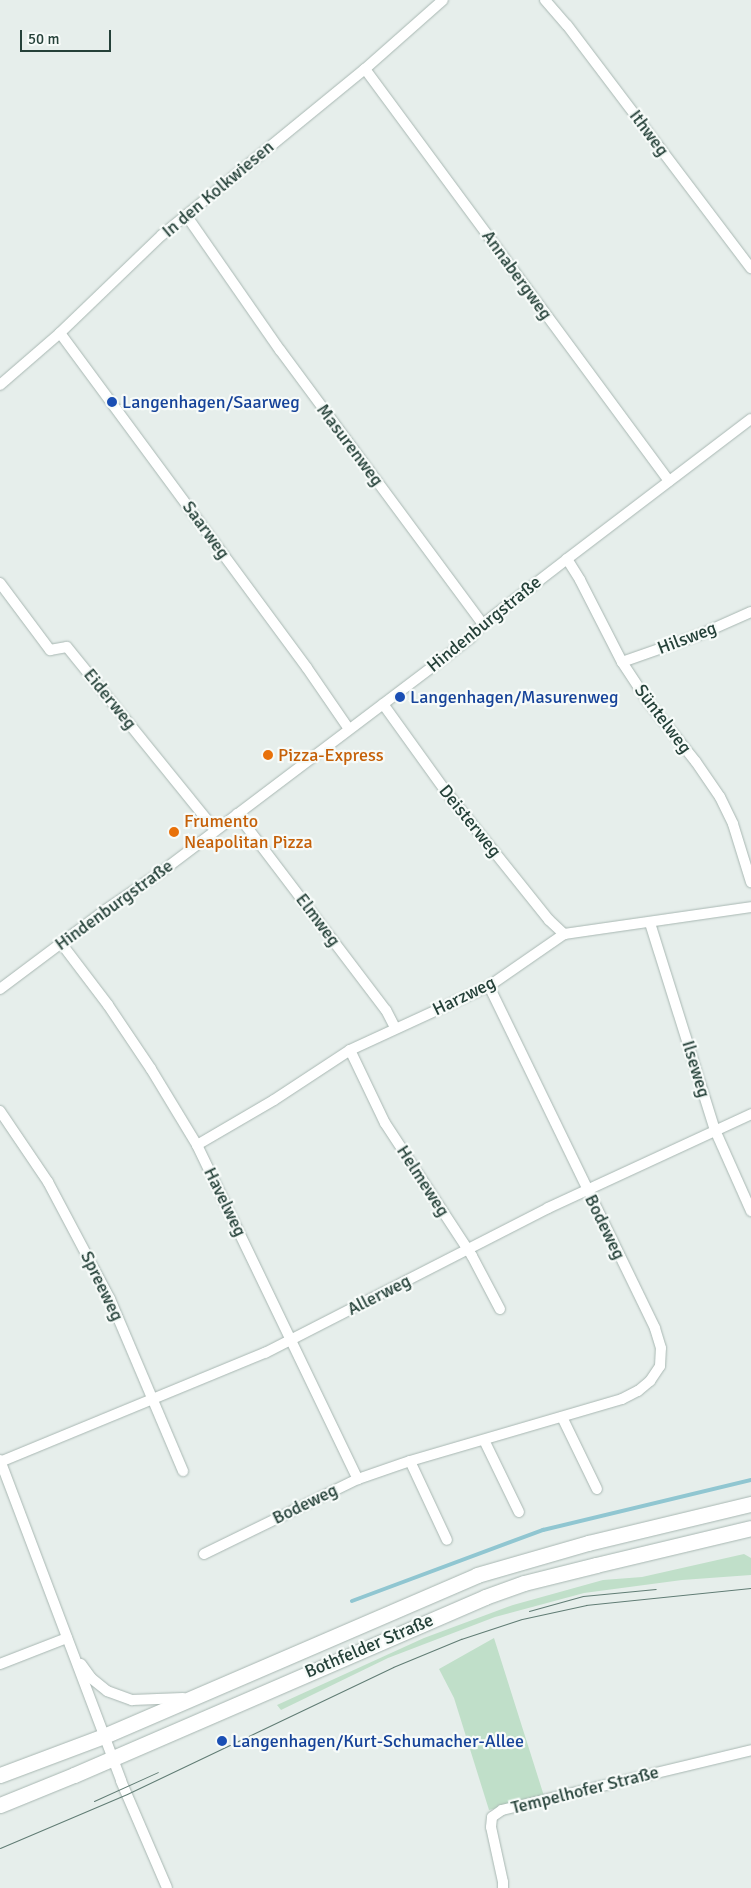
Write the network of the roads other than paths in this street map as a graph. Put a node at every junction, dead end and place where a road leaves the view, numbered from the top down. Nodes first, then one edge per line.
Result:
1 (443, 0) edge
2 (545, 0) edge
3 (365, 68) junction
4 (186, 214) junction
5 (751, 268) edge
6 (60, 333) junction
7 (0, 385) edge
8 (751, 419) edge
9 (669, 481) junction
10 (567, 558) junction
11 (0, 583) edge
12 (751, 612) edge
13 (483, 624) junction
14 (622, 662) junction
15 (382, 704) junction
16 (349, 729) junction
17 (237, 814) junction
18 (215, 830) junction
19 (751, 882) edge
20 (751, 907) edge
21 (650, 923) junction
22 (564, 934) junction
23 (61, 943) junction
24 (489, 986) junction
25 (0, 989) edge
26 (395, 1028) junction
27 (350, 1050) junction
28 (0, 1111) edge
29 (751, 1114) edge
30 (715, 1130) junction
31 (197, 1145) junction
32 (587, 1190) junction
33 (751, 1211) edge
34 (467, 1249) junction
35 (500, 1309) dead end
36 (291, 1340) junction
37 (152, 1399) junction
38 (562, 1417) junction
39 (484, 1440) junction
40 (0, 1461) edge
41 (410, 1461) junction
42 (183, 1471) dead end
43 (358, 1479) junction
44 (597, 1489) dead end
45 (751, 1504) edge
46 (519, 1512) dead end
47 (751, 1528) edge
48 (447, 1540) dead end
49 (204, 1554) dead end
50 (67, 1638) junction
51 (73, 1654) junction
52 (0, 1664) edge
53 (191, 1698) junction
54 (104, 1736) junction
55 (751, 1750) edge
56 (112, 1758) junction
57 (0, 1775) edge
58 (0, 1805) edge
59 (167, 1888) edge
60 (503, 1888) edge

1 - 3 street, In den Kolkwiesen
2 - 5 street, Ithweg
3 - 4 street, In den Kolkwiesen
3 - 9 street, Annabergweg
4 - 6 street, In den Kolkwiesen
4 - 13 street, Masurenweg
6 - 7 street, In den Kolkwiesen
6 - 16 street, Saarweg
8 - 9 street, Hindenburgstraße
9 - 10 street, Hindenburgstraße
10 - 13 street, Hindenburgstraße
10 - 14 street, Süntelweg
11 - 18 street, Eiderweg
12 - 14 street, Hilsweg
13 - 15 street, Hindenburgstraße
14 - 19 street, Süntelweg
15 - 16 street, Hindenburgstraße
15 - 22 street, Deisterweg
16 - 17 street, Hindenburgstraße
17 - 18 street, Hindenburgstraße
17 - 26 street, Elmweg
18 - 23 street, Hindenburgstraße
20 - 21 street, Harzweg
21 - 22 street, Harzweg
21 - 30 street, Ilseweg
22 - 24 street, Harzweg
23 - 25 street, Hindenburgstraße
23 - 31 street, Havelweg
24 - 26 street, Harzweg
24 - 32 street, Bodeweg
26 - 27 street, Harzweg
27 - 31 street, Harzweg
27 - 34 street, Helmeweg
28 - 37 street, Spreeweg
29 - 30 street, Allerweg
30 - 32 street, Allerweg
30 - 33 street, Ilseweg
31 - 36 street, Havelweg
32 - 34 street, Allerweg
32 - 38 street, Bodeweg
34 - 35 street, Helmeweg
34 - 36 street, Allerweg
36 - 37 street, Allerweg
36 - 43 street, Havelweg
37 - 40 street, Allerweg
37 - 42 street, Spreeweg
38 - 39 street, Bodeweg
38 - 44 street
39 - 41 street, Bodeweg
39 - 46 street
40 - 50 street
41 - 43 street, Bodeweg
41 - 48 street
43 - 49 street, Bodeweg
45 - 53 main road, Bothfelder Straße
47 - 56 main road, Bothfelder Straße
50 - 51 street
50 - 52 street
51 - 53 street
51 - 54 street
53 - 54 main road, Bothfelder Straße
54 - 56 street
54 - 57 main road, Bothfelder Straße
55 - 60 street, Tempelhofer Straße
56 - 58 main road, Bothfelder Straße
56 - 59 street

